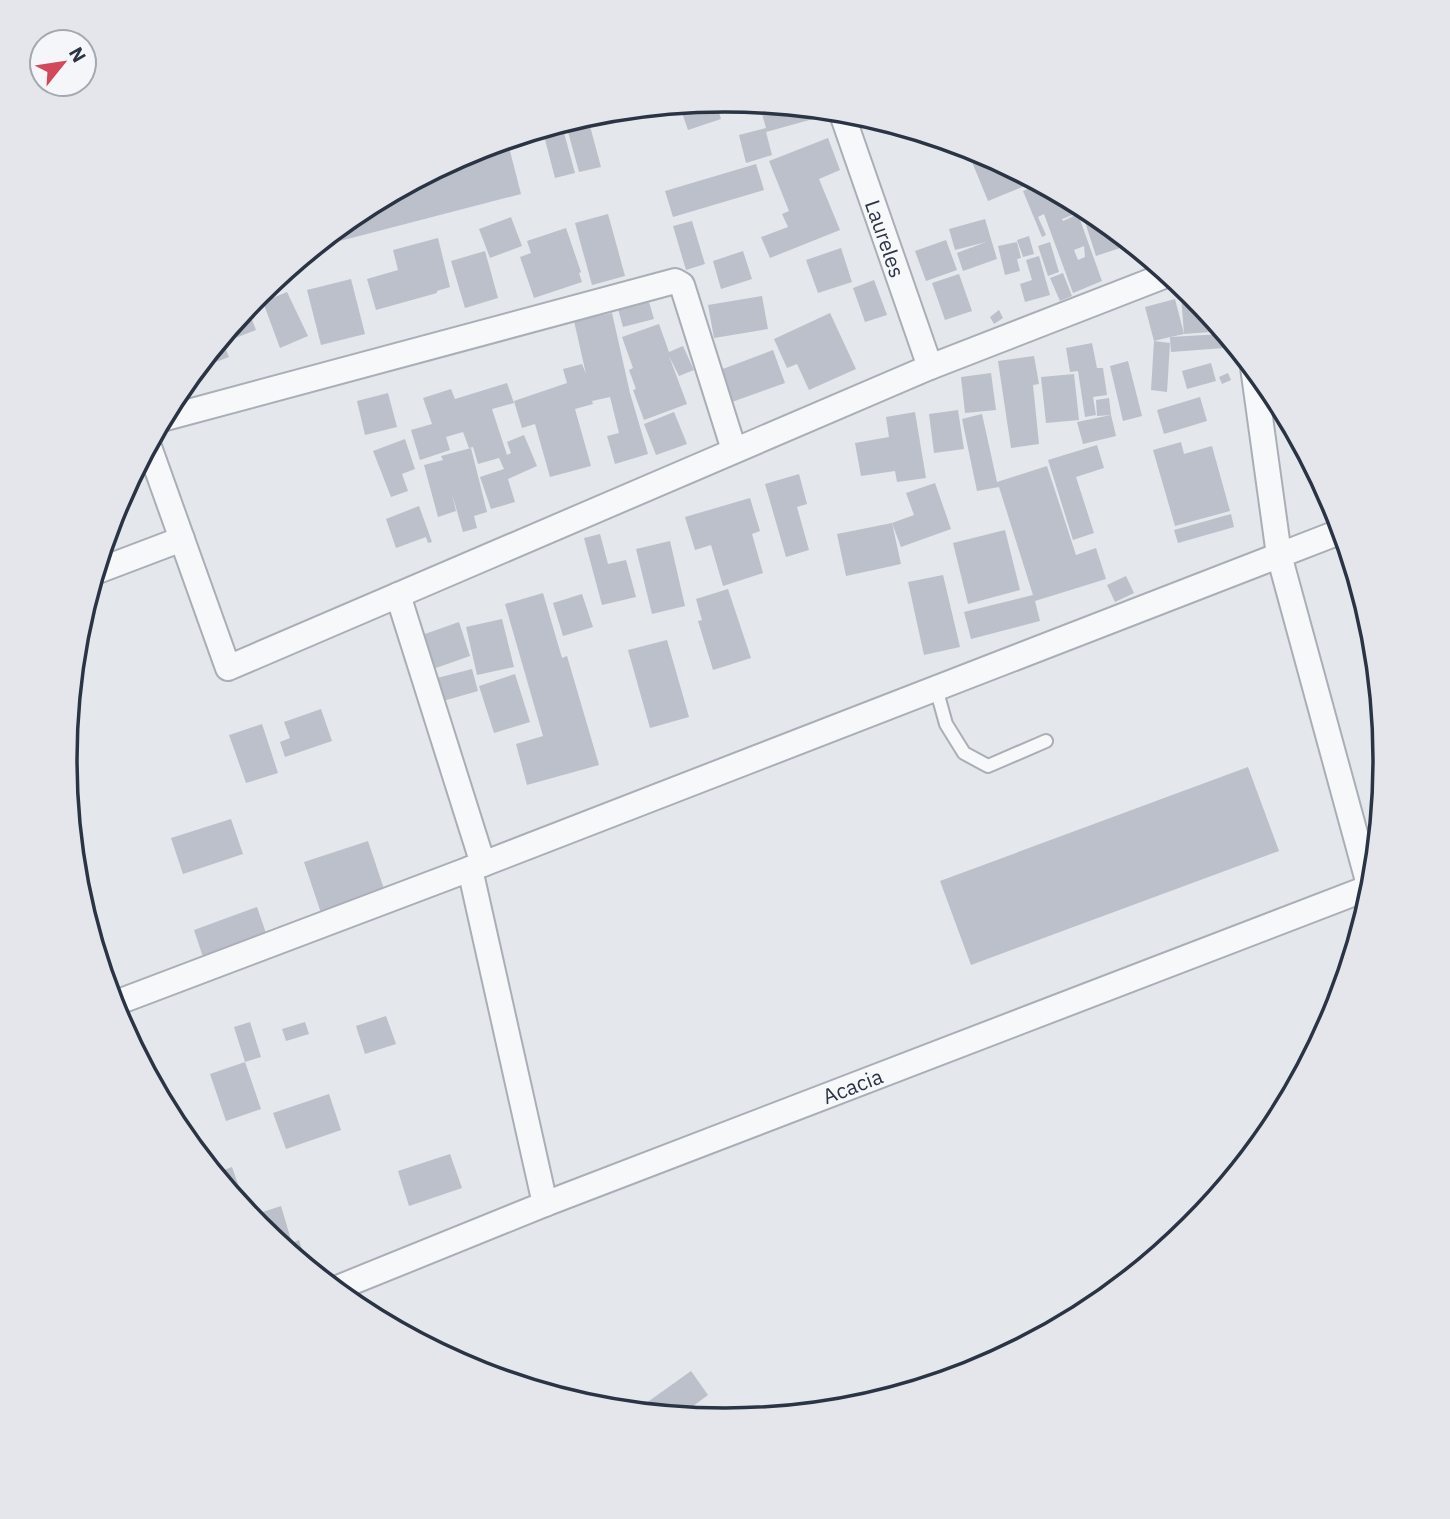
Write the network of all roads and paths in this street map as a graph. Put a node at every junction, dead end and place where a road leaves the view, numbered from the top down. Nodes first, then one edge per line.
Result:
1 (845, 123) edge
2 (1159, 278) edge
3 (930, 367) junction
4 (1255, 386) edge
5 (176, 415) edge
6 (734, 450) junction
7 (153, 456) edge
8 (1333, 535) edge
9 (183, 539) junction
10 (1279, 555) junction
11 (106, 568) edge
12 (398, 595) junction
13 (936, 688) junction
14 (1046, 741) dead end
15 (1364, 863) edge
16 (477, 867) junction
17 (1359, 892) edge
18 (123, 1000) edge
19 (545, 1204) junction
20 (346, 1285) edge

1 - 3 street, Laureles
2 - 3 street
3 - 6 street
4 - 10 street
5 - 6 street
6 - 12 street
7 - 9 street
8 - 10 street
9 - 11 street
9 - 12 street
10 - 13 street
10 - 15 street
12 - 16 street
13 - 14 lane
13 - 16 street
16 - 18 street
16 - 19 street
17 - 19 street, Acacia
19 - 20 street, Acacia

